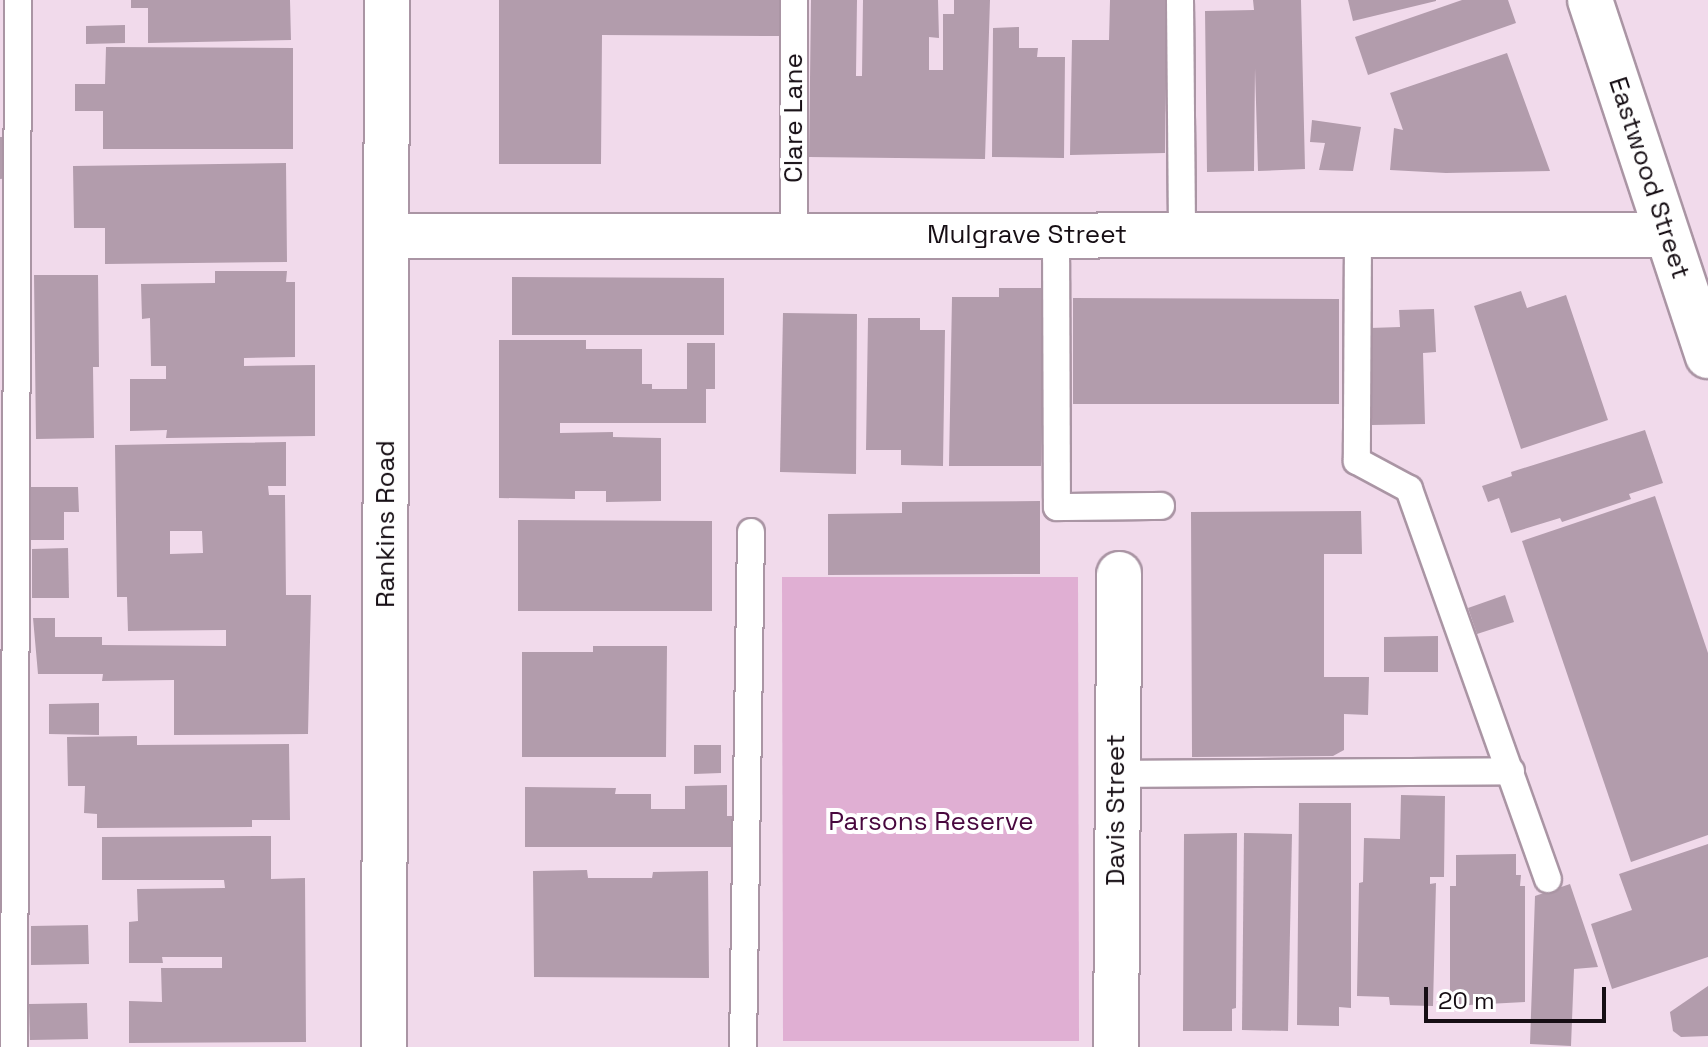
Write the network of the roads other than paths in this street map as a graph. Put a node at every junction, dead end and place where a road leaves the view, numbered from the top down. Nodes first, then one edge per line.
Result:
1 (18, 0) edge
2 (387, 0) edge
3 (794, 0) edge
4 (1180, 0) edge
5 (1590, 0) edge
6 (794, 235) junction
7 (1056, 235) junction
8 (1358, 235) junction
9 (1667, 235) junction
10 (387, 236) junction
11 (1182, 236) junction
12 (1708, 356) edge
13 (1161, 506) dead end
14 (751, 532) dead end
15 (1119, 574) dead end
16 (1511, 771) junction
17 (1116, 774) junction
18 (1548, 879) dead end
19 (14, 1047) edge
20 (384, 1047) edge
21 (743, 1047) edge
22 (1116, 1047) edge

1 - 19 lane
2 - 10 street, Rankins Road
3 - 6 lane, Clare Lane
4 - 11 lane
5 - 9 street, Eastwood Street
6 - 7 street, Mulgrave Street
6 - 10 street, Mulgrave Street
7 - 11 street, Mulgrave Street
7 - 13 lane
8 - 9 street, Mulgrave Street
8 - 11 street, Mulgrave Street
8 - 16 lane
9 - 12 street, Eastwood Street
10 - 20 street, Rankins Road
14 - 21 lane
15 - 17 street, Davis Street
16 - 17 lane
16 - 18 lane
17 - 22 street, Davis Street

